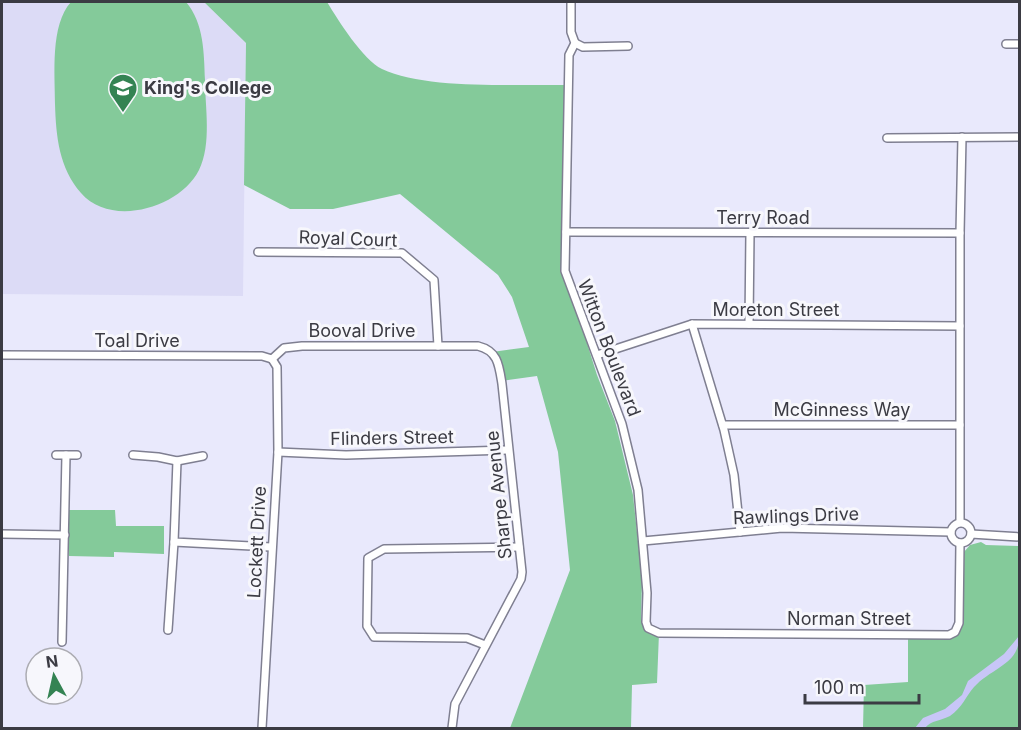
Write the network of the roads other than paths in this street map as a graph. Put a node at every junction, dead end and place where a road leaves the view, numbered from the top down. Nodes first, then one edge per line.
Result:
1 (571, 2) edge
2 (575, 43) junction
3 (1006, 44) dead end
4 (1020, 44) edge
5 (628, 46) dead end
6 (1020, 137) edge
7 (887, 138) dead end
8 (962, 138) junction
9 (566, 232) junction
10 (750, 232) junction
11 (960, 233) junction
12 (258, 252) dead end
13 (692, 324) junction
14 (749, 324) junction
15 (960, 326) junction
16 (458, 345) joint
17 (438, 346) junction
18 (2, 355) edge
19 (597, 355) junction
20 (272, 359) junction
21 (723, 425) junction
22 (960, 425) junction
23 (507, 450) junction
24 (278, 452) junction
25 (56, 455) dead end
26 (66, 455) junction
27 (77, 455) dead end
28 (133, 455) dead end
29 (203, 456) dead end
30 (177, 461) junction
31 (960, 522) junction
32 (740, 531) junction
33 (951, 532) junction
34 (2, 534) edge
35 (971, 534) junction
36 (65, 535) junction
37 (1020, 537) edge
38 (643, 541) junction
39 (174, 542) junction
40 (960, 543) junction
41 (272, 547) junction
42 (519, 547) junction
43 (168, 630) dead end
44 (652, 632) joint
45 (62, 642) dead end
46 (484, 645) junction
47 (262, 729) edge
48 (452, 729) edge

1 - 2 street, Witton Boulevard
2 - 5 street
2 - 9 street, Witton Boulevard
3 - 4 street
6 - 8 street
7 - 8 street
8 - 11 street
9 - 10 street, Terry Road
9 - 19 street, Witton Boulevard
10 - 11 street, Terry Road
10 - 14 street
11 - 15 street
12 - 17 street, Royal Court
13 - 14 street, Moreton Street
13 - 19 street, Moreton Street
13 - 21 street
14 - 15 street, Moreton Street
15 - 22 street
16 - 17 street, Booval Drive
16 - 23 street, Sharpe Avenue
17 - 20 street, Booval Drive
18 - 20 street, Toal Drive
19 - 38 street, Witton Boulevard
20 - 24 street, Lockett Drive
21 - 22 street, McGinness Way
21 - 32 street
22 - 31 street
23 - 24 street, Flinders Street
23 - 42 street, Sharpe Avenue
24 - 41 street, Lockett Drive
25 - 26 street
26 - 27 street
26 - 36 street
28 - 30 street
29 - 30 street
30 - 39 street
31 - 33 street
31 - 35 street
32 - 33 street, Rawlings Drive
32 - 38 street, Rawlings Drive
33 - 40 street
34 - 36 street
35 - 37 street
35 - 40 street
36 - 45 street
38 - 44 street, Witton Boulevard
39 - 41 street
39 - 43 street
40 - 44 street, Norman Street
41 - 47 street, Lockett Drive
42 - 46 street, Sharpe Avenue
42 - 46 street
46 - 48 street, Sharpe Avenue

